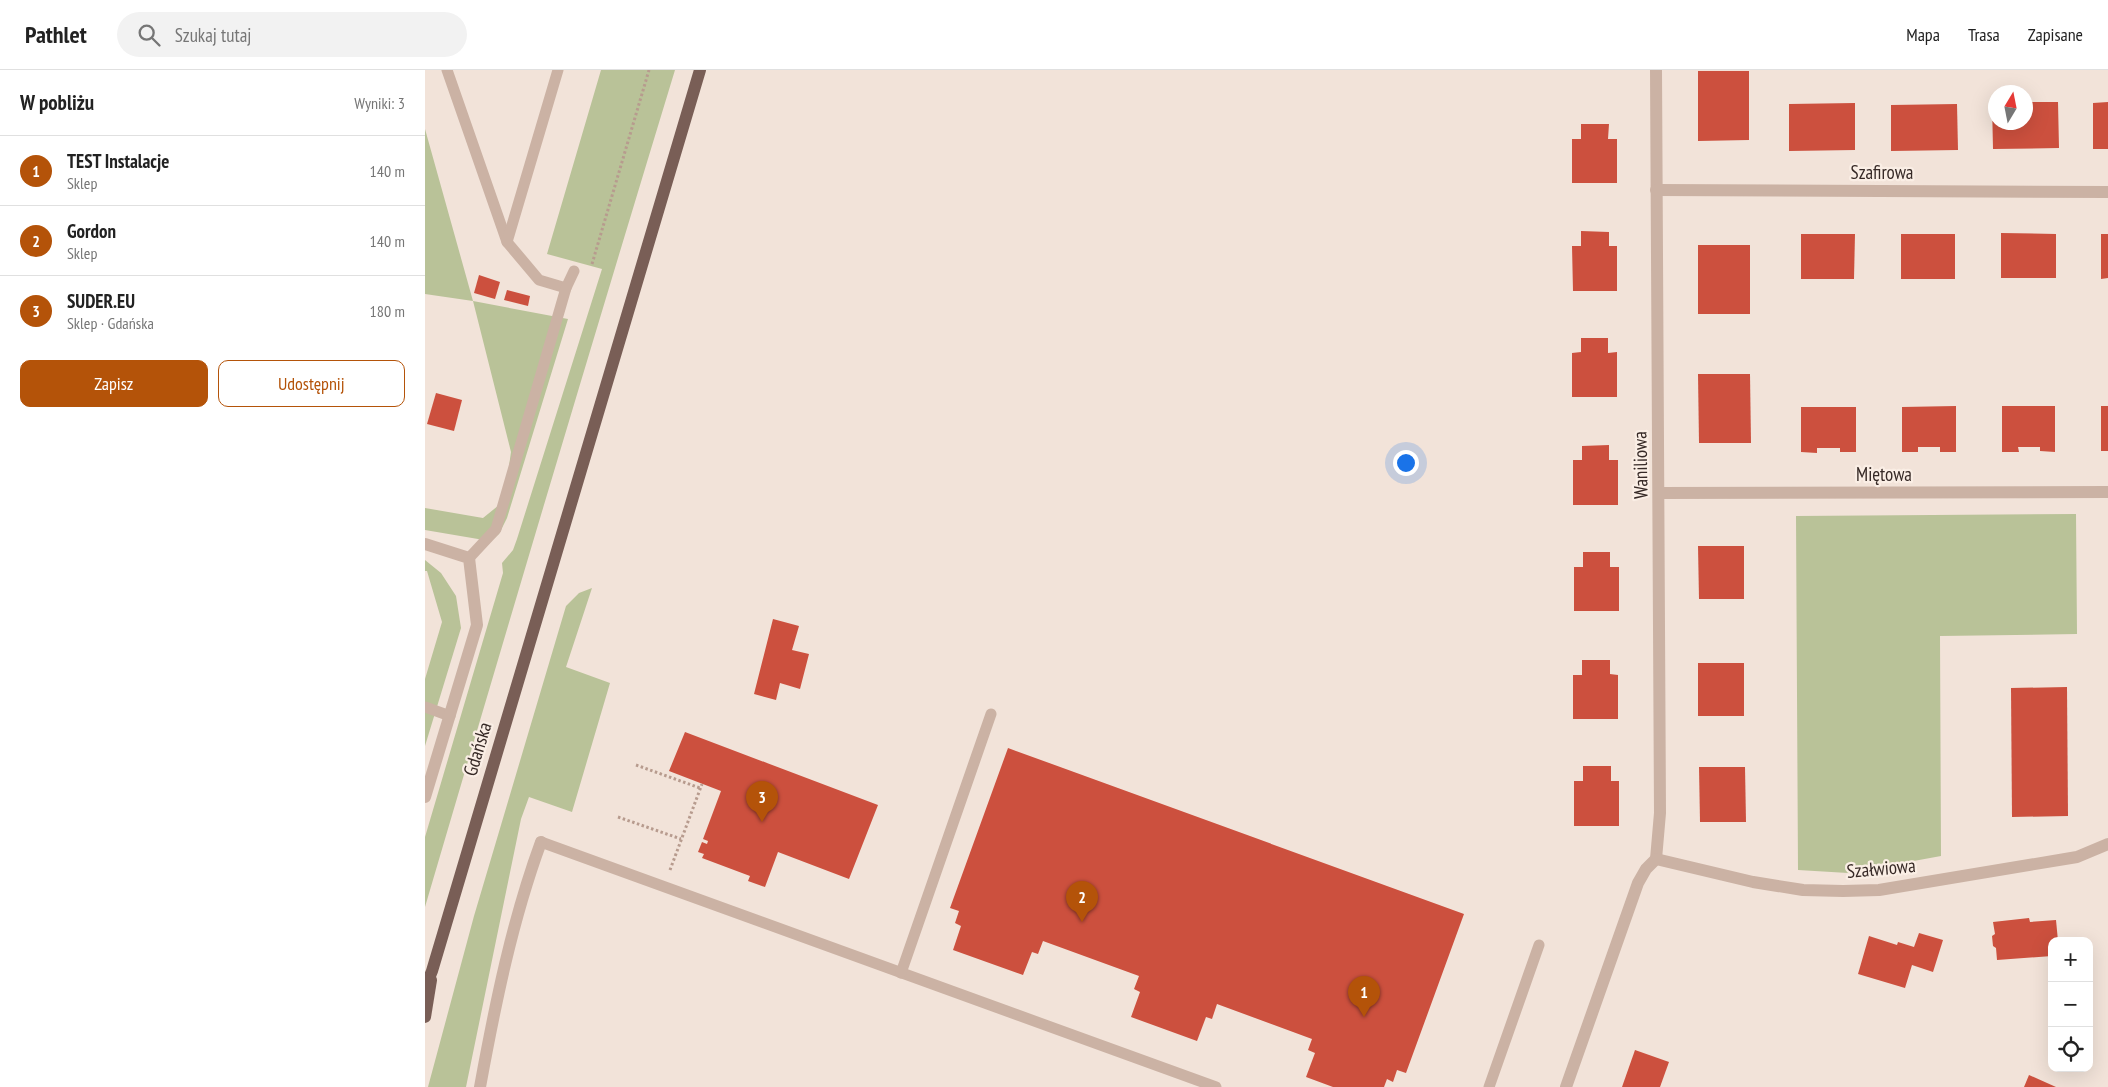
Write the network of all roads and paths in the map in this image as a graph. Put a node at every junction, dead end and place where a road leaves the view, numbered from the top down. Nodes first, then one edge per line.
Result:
1 (447, 70) edge
2 (558, 70) edge
3 (649, 70) edge
4 (700, 70) edge
5 (1656, 70) edge
6 (1656, 190) junction
7 (2108, 192) edge
8 (507, 242) junction
9 (574, 271) joint
10 (566, 288) junction
11 (2108, 492) edge
12 (1659, 493) junction
13 (425, 544) edge
14 (469, 558) junction
15 (425, 707) edge
16 (991, 714) dead end
17 (449, 716) junction
18 (636, 765) dead end
19 (702, 784) dead end
20 (700, 788) junction
21 (425, 797) edge
22 (618, 817) dead end
23 (681, 839) junction
24 (541, 842) joint
25 (2108, 844) edge
26 (1656, 859) junction
27 (664, 887) junction
28 (1539, 945) dead end
29 (432, 971) junction
30 (901, 973) junction
31 (425, 988) edge
32 (425, 1017) edge
33 (480, 1087) edge
34 (1216, 1087) edge
35 (1489, 1087) edge
36 (1566, 1087) edge

1 - 8 lane
2 - 8 lane
3 - 9 path
4 - 29 main road, Gdańska
5 - 6 street, Waniliowa
6 - 7 street, Szafirowa
6 - 12 street, Waniliowa
8 - 10 lane
9 - 10 lane
10 - 14 lane
11 - 12 street, Miętowa
12 - 26 street, Waniliowa
13 - 14 street
14 - 17 street, Gdańska
15 - 17 lane
16 - 30 lane
17 - 21 street, Gdańska
18 - 20 path
19 - 20 path
20 - 23 path
22 - 23 path
23 - 27 path
24 - 27 lane
24 - 33 street
25 - 26 street, Szałwiowa
26 - 36 street
27 - 30 lane
28 - 35 lane
29 - 31 main road, Gdańska
29 - 32 main road, Gdańska
30 - 34 lane

